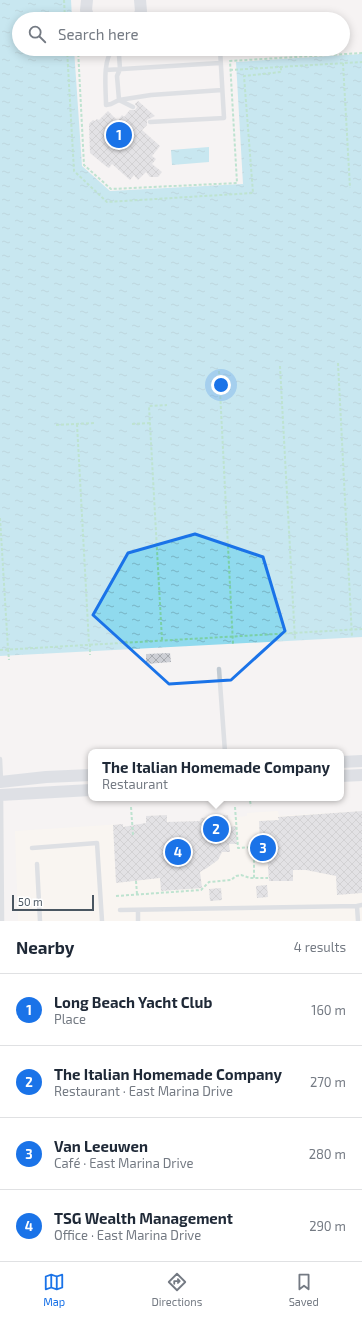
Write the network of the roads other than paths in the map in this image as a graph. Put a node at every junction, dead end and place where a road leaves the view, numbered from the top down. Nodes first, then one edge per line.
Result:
1 (87, 0) edge
2 (87, 12) edge
3 (108, 56) edge
4 (119, 56) edge
5 (220, 56) edge
6 (220, 63) junction
7 (120, 69) junction
8 (106, 70) junction
9 (222, 90) junction
10 (119, 100) junction
11 (133, 107) dead end
12 (150, 122) dead end
13 (219, 669) dead end
14 (225, 749) edge
15 (0, 759) edge
16 (362, 761) edge
17 (344, 762) edge
18 (88, 775) edge
19 (362, 775) edge
20 (344, 776) edge
21 (1, 782) edge
22 (88, 790) edge
23 (1, 795) edge
24 (32, 848) dead end
25 (37, 864) dead end
26 (360, 905) edge
27 (120, 910) dead end
28 (138, 910) junction
29 (2, 921) edge
30 (40, 921) edge
31 (102, 921) edge
32 (138, 921) edge
33 (358, 921) edge

1 - 2 main road
3 - 8 lane
4 - 7 lane
5 - 6 lane
6 - 7 lane
6 - 9 lane
7 - 8 lane
7 - 10 lane
8 - 10 lane
9 - 10 lane
9 - 12 lane
10 - 11 lane
13 - 14 lane
15 - 21 lane
16 - 17 main road
18 - 21 main road
19 - 20 main road
21 - 23 lane
22 - 23 main road
23 - 29 lane
24 - 31 lane
25 - 30 lane
26 - 28 lane
26 - 33 lane
27 - 28 lane
28 - 32 lane

